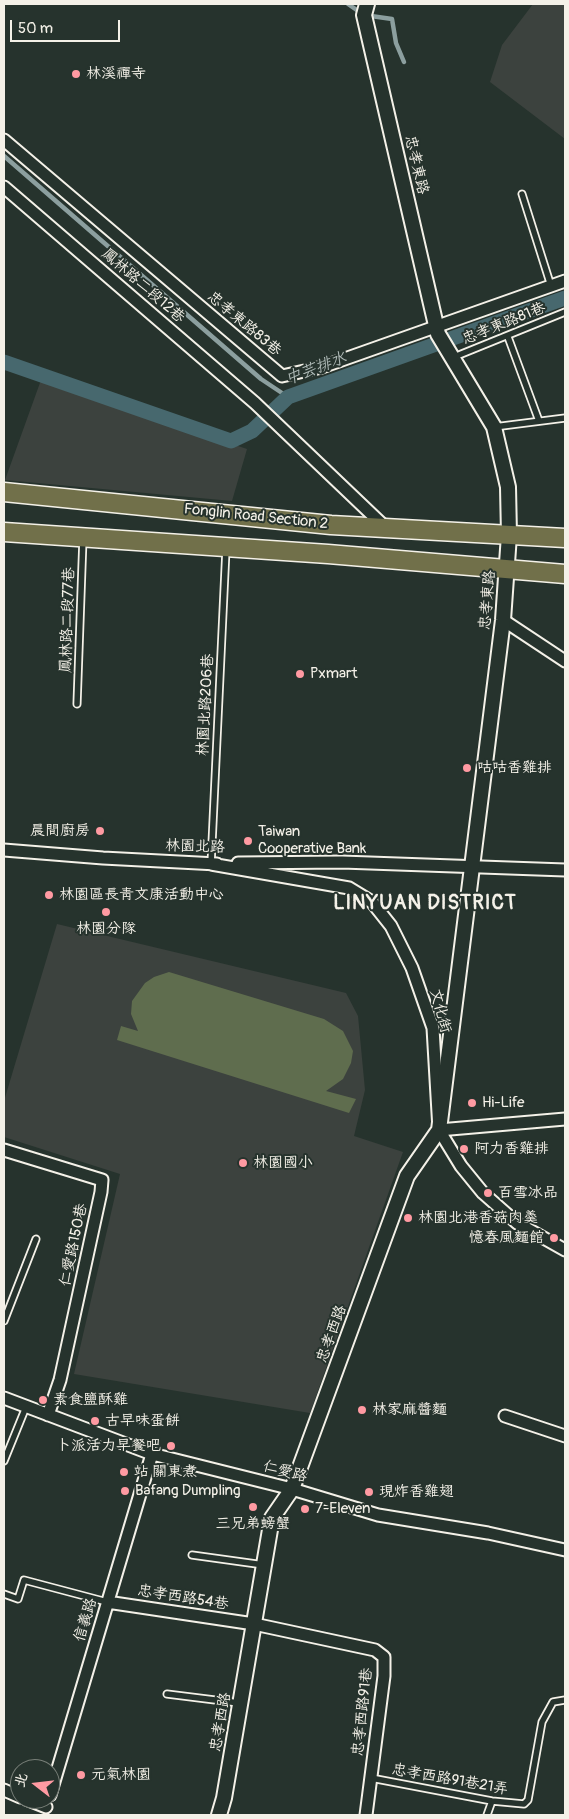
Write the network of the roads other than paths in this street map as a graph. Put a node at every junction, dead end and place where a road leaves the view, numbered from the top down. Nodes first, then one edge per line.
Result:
1 (367, 4) edge
2 (7, 148) edge
3 (4, 187) edge
4 (522, 194) dead end
5 (565, 281) edge
6 (551, 286) junction
7 (565, 312) edge
8 (438, 330) junction
9 (508, 337) junction
10 (449, 354) junction
11 (565, 418) edge
12 (539, 421) junction
13 (494, 427) junction
14 (4, 492) edge
15 (387, 529) junction
16 (4, 532) edge
17 (510, 535) junction
18 (83, 537) junction
19 (565, 538) edge
20 (226, 548) junction
21 (507, 570) junction
22 (565, 574) edge
23 (504, 620) junction
24 (565, 661) edge
25 (77, 704) dead end
26 (4, 850) edge
27 (211, 864) junction
28 (474, 865) junction
29 (565, 870) edge
30 (565, 1119) edge
31 (439, 1130) junction
32 (4, 1150) edge
33 (36, 1239) dead end
34 (565, 1250) edge
35 (4, 1321) edge
36 (4, 1398) edge
37 (26, 1407) junction
38 (48, 1415) junction
39 (505, 1416) dead end
40 (565, 1436) edge
41 (152, 1454) junction
42 (4, 1461) edge
43 (292, 1489) junction
44 (565, 1550) edge
45 (192, 1556) dead end
46 (264, 1565) junction
47 (4, 1594) edge
48 (108, 1602) junction
49 (254, 1624) junction
50 (167, 1694) dead end
51 (565, 1700) edge
52 (240, 1704) junction
53 (60, 1762) edge
54 (371, 1778) junction
55 (492, 1801) junction
56 (219, 1815) edge
57 (366, 1815) edge
58 (487, 1815) edge

1 - 8 street, 忠孝東路
2 - 8 street, 忠孝東路83巷
3 - 15 street, 鳳林路二段12巷
4 - 6 lane
5 - 6 street, 忠孝東路83巷
6 - 8 street, 忠孝東路83巷
7 - 9 lane, 忠孝東路81巷
8 - 10 street, 忠孝東路
9 - 10 lane, 忠孝東路81巷
9 - 12 lane
10 - 13 street, 忠孝東路
11 - 12 lane
12 - 13 lane
13 - 17 street, 忠孝東路
14 - 15 main road, Fonglin Road Section 2
15 - 17 main road, Fonglin Road Section 2
16 - 18 main road, Fonglin Road Section 2
17 - 19 main road, Fonglin Road Section 2
17 - 21 street, 忠孝東路
18 - 20 main road, Fonglin Road Section 2
18 - 25 lane, 鳳林路二段77巷
20 - 21 main road, Fonglin Road Section 2
20 - 27 lane, 林園北路206巷
21 - 22 main road, Fonglin Road Section 2
21 - 23 street, 忠孝東路
23 - 24 street
23 - 28 street, 忠孝東路
26 - 27 street, 林園北路
27 - 28 street, 林園北路
27 - 31 street, 文化街
28 - 29 street, 林園北路
28 - 31 street, 忠孝西路
30 - 31 street
31 - 34 street, 文化街
31 - 43 street, 忠孝西路
32 - 38 street, 仁愛路150巷
33 - 35 lane
36 - 37 street, 仁愛路
37 - 38 street, 仁愛路
37 - 42 lane
38 - 41 street, 仁愛路
39 - 40 street
41 - 43 street, 仁愛路
41 - 48 street, 信義路
43 - 44 street, 仁愛路
43 - 46 street, 忠孝西路
45 - 46 lane
46 - 49 street, 忠孝西路
47 - 48 lane
48 - 49 street, 忠孝西路54巷
48 - 53 street, 信義路
49 - 52 street, 忠孝西路
49 - 54 street, 忠孝西路91巷
50 - 52 lane
51 - 55 lane, 忠孝西路91巷21弄
52 - 56 street, 忠孝西路
54 - 55 lane, 忠孝西路91巷21弄
54 - 57 street, 忠孝西路91巷
55 - 58 lane

